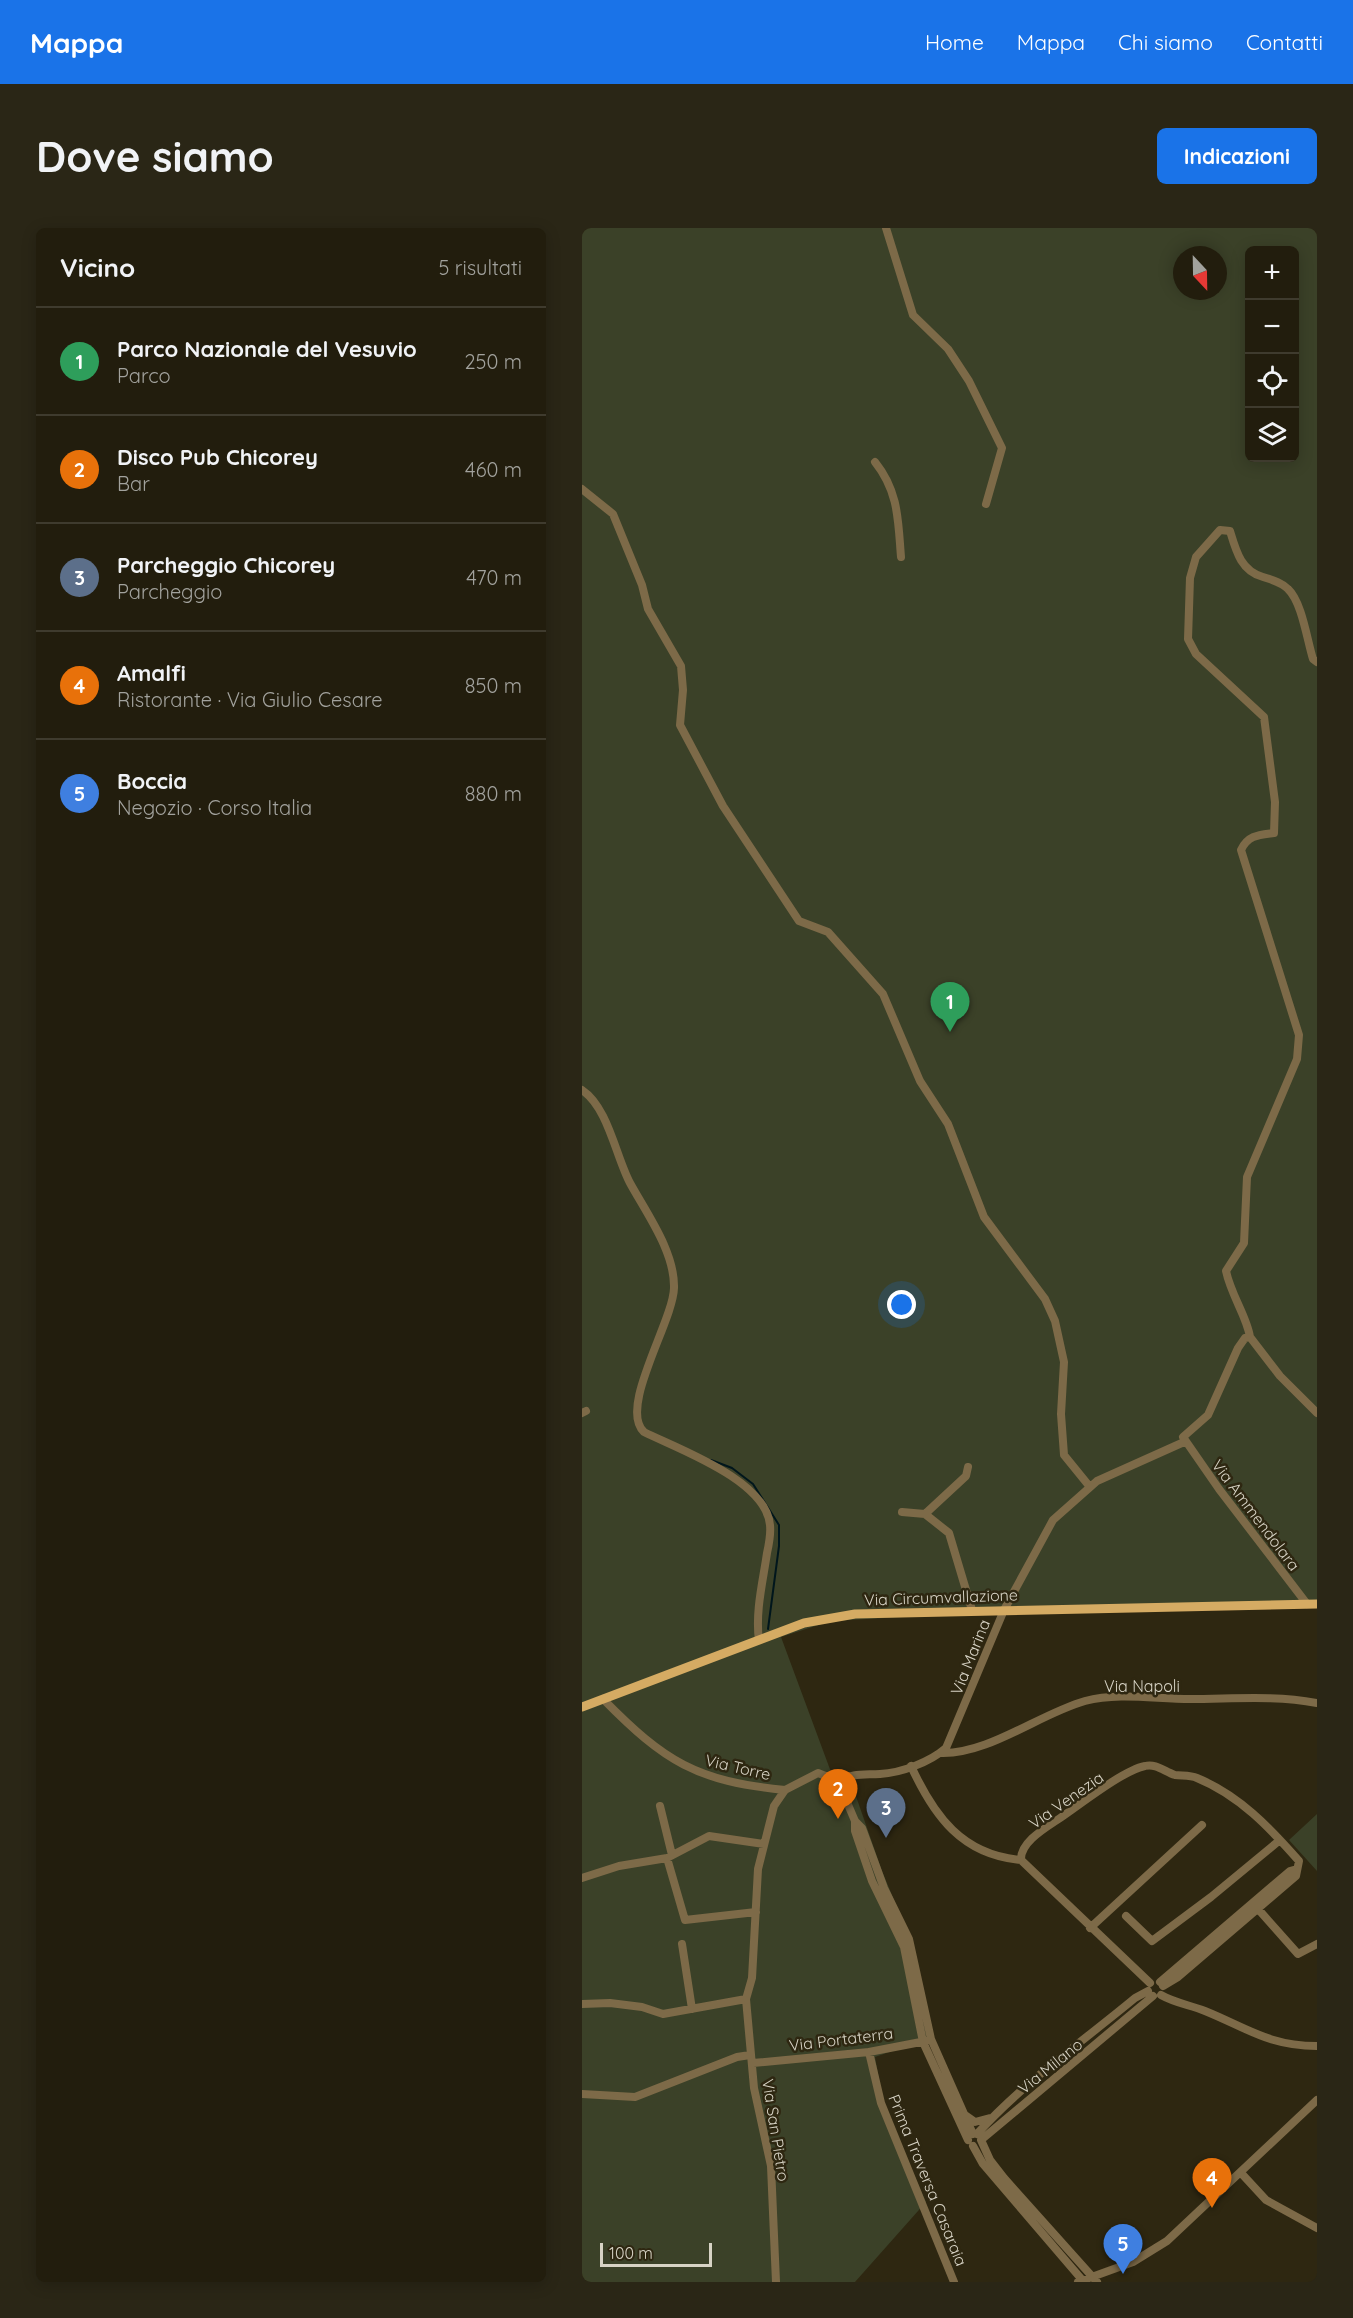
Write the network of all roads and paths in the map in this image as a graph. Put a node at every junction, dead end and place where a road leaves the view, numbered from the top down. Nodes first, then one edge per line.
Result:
1 (886, 228) edge
2 (875, 462) dead end
3 (582, 489) edge
4 (986, 504) dead end
5 (901, 557) dead end
6 (1317, 662) edge
7 (582, 1090) edge
8 (1250, 1337) junction
9 (1317, 1413) edge
10 (1184, 1442) junction
11 (968, 1467) dead end
12 (1090, 1487) junction
13 (902, 1512) dead end
14 (925, 1514) junction
15 (1312, 1604) edge
16 (972, 1610) junction
17 (1004, 1610) junction
18 (763, 1639) junction
19 (603, 1699) junction
20 (1317, 1703) edge
21 (582, 1707) edge
22 (940, 1753) junction
23 (911, 1766) junction
24 (838, 1781) junction
25 (785, 1790) junction
26 (660, 1806) dead end
27 (1202, 1825) dead end
28 (1280, 1840) junction
29 (764, 1844) junction
30 (669, 1857) junction
31 (1021, 1860) junction
32 (1297, 1869) junction
33 (582, 1878) edge
34 (1259, 1910) junction
35 (756, 1912) junction
36 (1126, 1916) dead end
37 (1090, 1928) junction
38 (682, 1944) dead end
39 (1317, 1944) edge
40 (1161, 1984) junction
41 (1153, 1991) junction
42 (746, 1999) junction
43 (582, 2004) edge
44 (692, 2009) junction
45 (927, 2040) junction
46 (1317, 2046) edge
47 (869, 2052) junction
48 (751, 2059) junction
49 (582, 2094) edge
50 (1317, 2100) edge
51 (965, 2115) junction
52 (991, 2118) junction
53 (974, 2139) junction
54 (1242, 2174) junction
55 (1317, 2228) edge
56 (1095, 2279) edge
57 (1082, 2281) edge
58 (776, 2282) edge
59 (954, 2282) edge

1 - 4 street
2 - 5 street
3 - 12 street
6 - 8 street
7 - 18 street
8 - 9 street
8 - 10 street
10 - 12 street
10 - 15 street, Via Ammendolara
11 - 14 street
12 - 17 street, Via Marina
13 - 14 street
14 - 16 street
15 - 17 main road, Via Circumvallazione
16 - 17 main road, Via Circumvallazione
16 - 18 main road, Via Circumvallazione
17 - 22 street, Via Marina
18 - 19 main road, Via Circumvallazione
19 - 21 main road, Via Circumvallazione
19 - 25 street, Via Torre
20 - 22 street, Via Napoli
22 - 23 street, Via Napoli
23 - 24 street, Via Napoli
23 - 31 street
24 - 25 street
24 - 45 street
25 - 29 street, Via San Pietro
26 - 30 street
27 - 37 street
28 - 31 street, Via Venezia
28 - 32 street
28 - 36 street
29 - 30 street
29 - 35 street, Via San Pietro
30 - 33 street
30 - 35 street
31 - 37 street
32 - 34 street
32 - 40 street
34 - 39 street
34 - 40 street
35 - 42 street, Via San Pietro
37 - 41 street
38 - 44 street
40 - 41 street
40 - 41 street
41 - 46 street
41 - 52 street, Via Milano
41 - 53 street, Via Milano
42 - 44 street
42 - 48 street, Via San Pietro
43 - 44 street
45 - 47 street, Via Portaterra
45 - 51 street
45 - 53 street
47 - 48 street, Via Portaterra
47 - 59 street, Prima Traversa Casaraia
48 - 49 street, Via Portaterra
48 - 58 street, Via San Pietro
50 - 54 street
51 - 52 street
51 - 53 street
52 - 53 street, Via Milano
53 - 56 street
53 - 57 street
54 - 55 street
54 - 56 street
56 - 57 street

